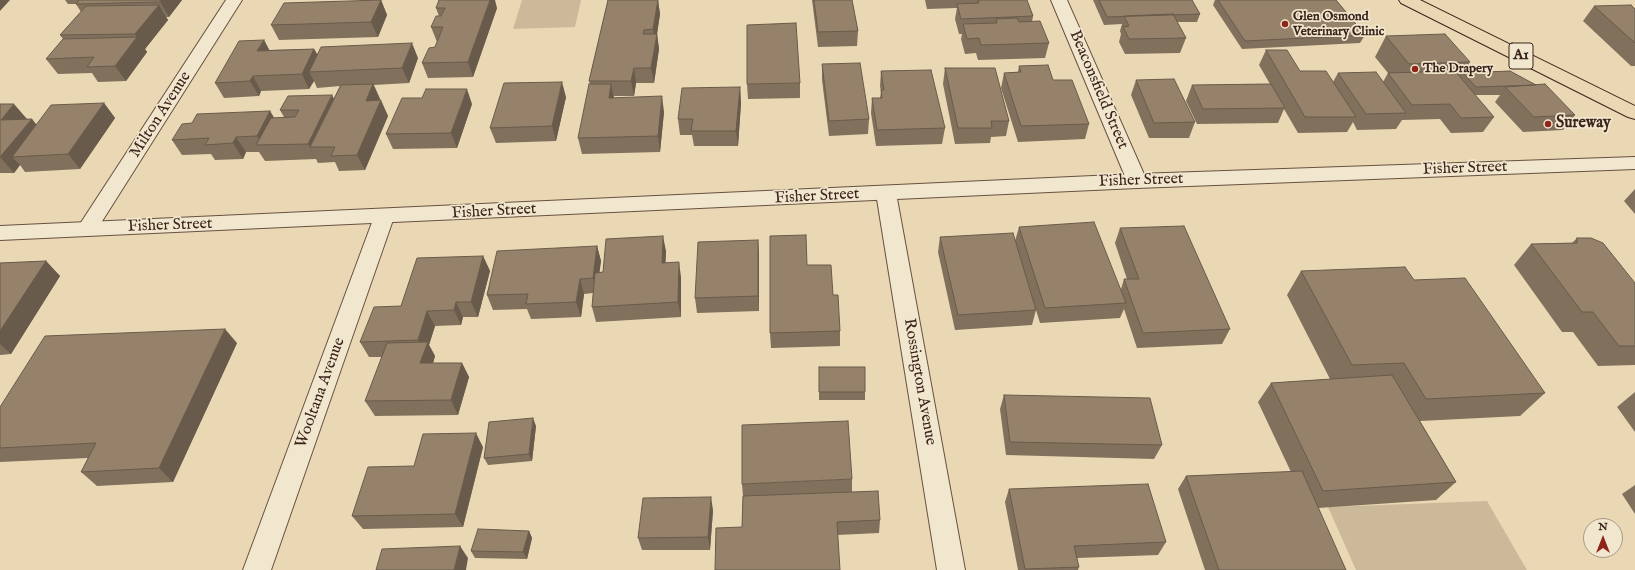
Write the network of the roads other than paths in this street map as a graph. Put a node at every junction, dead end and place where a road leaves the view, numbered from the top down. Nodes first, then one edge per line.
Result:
1 (234, 0) edge
2 (1059, 0) edge
3 (1407, 0) edge
4 (1635, 113) edge
5 (1635, 163) edge
6 (1137, 181) junction
7 (886, 193) junction
8 (384, 217) junction
9 (87, 229) junction
10 (0, 233) edge
11 (258, 570) edge
12 (951, 570) edge

1 - 9 street, Milton Avenue
2 - 6 street, Beaconsfield Street
3 - 4 highway, A1
5 - 6 street, Fisher Street
6 - 7 street, Fisher Street
7 - 8 street, Fisher Street
7 - 12 street, Rossington Avenue
8 - 9 street, Fisher Street
8 - 11 street, Wooltana Avenue
9 - 10 street, Fisher Street

